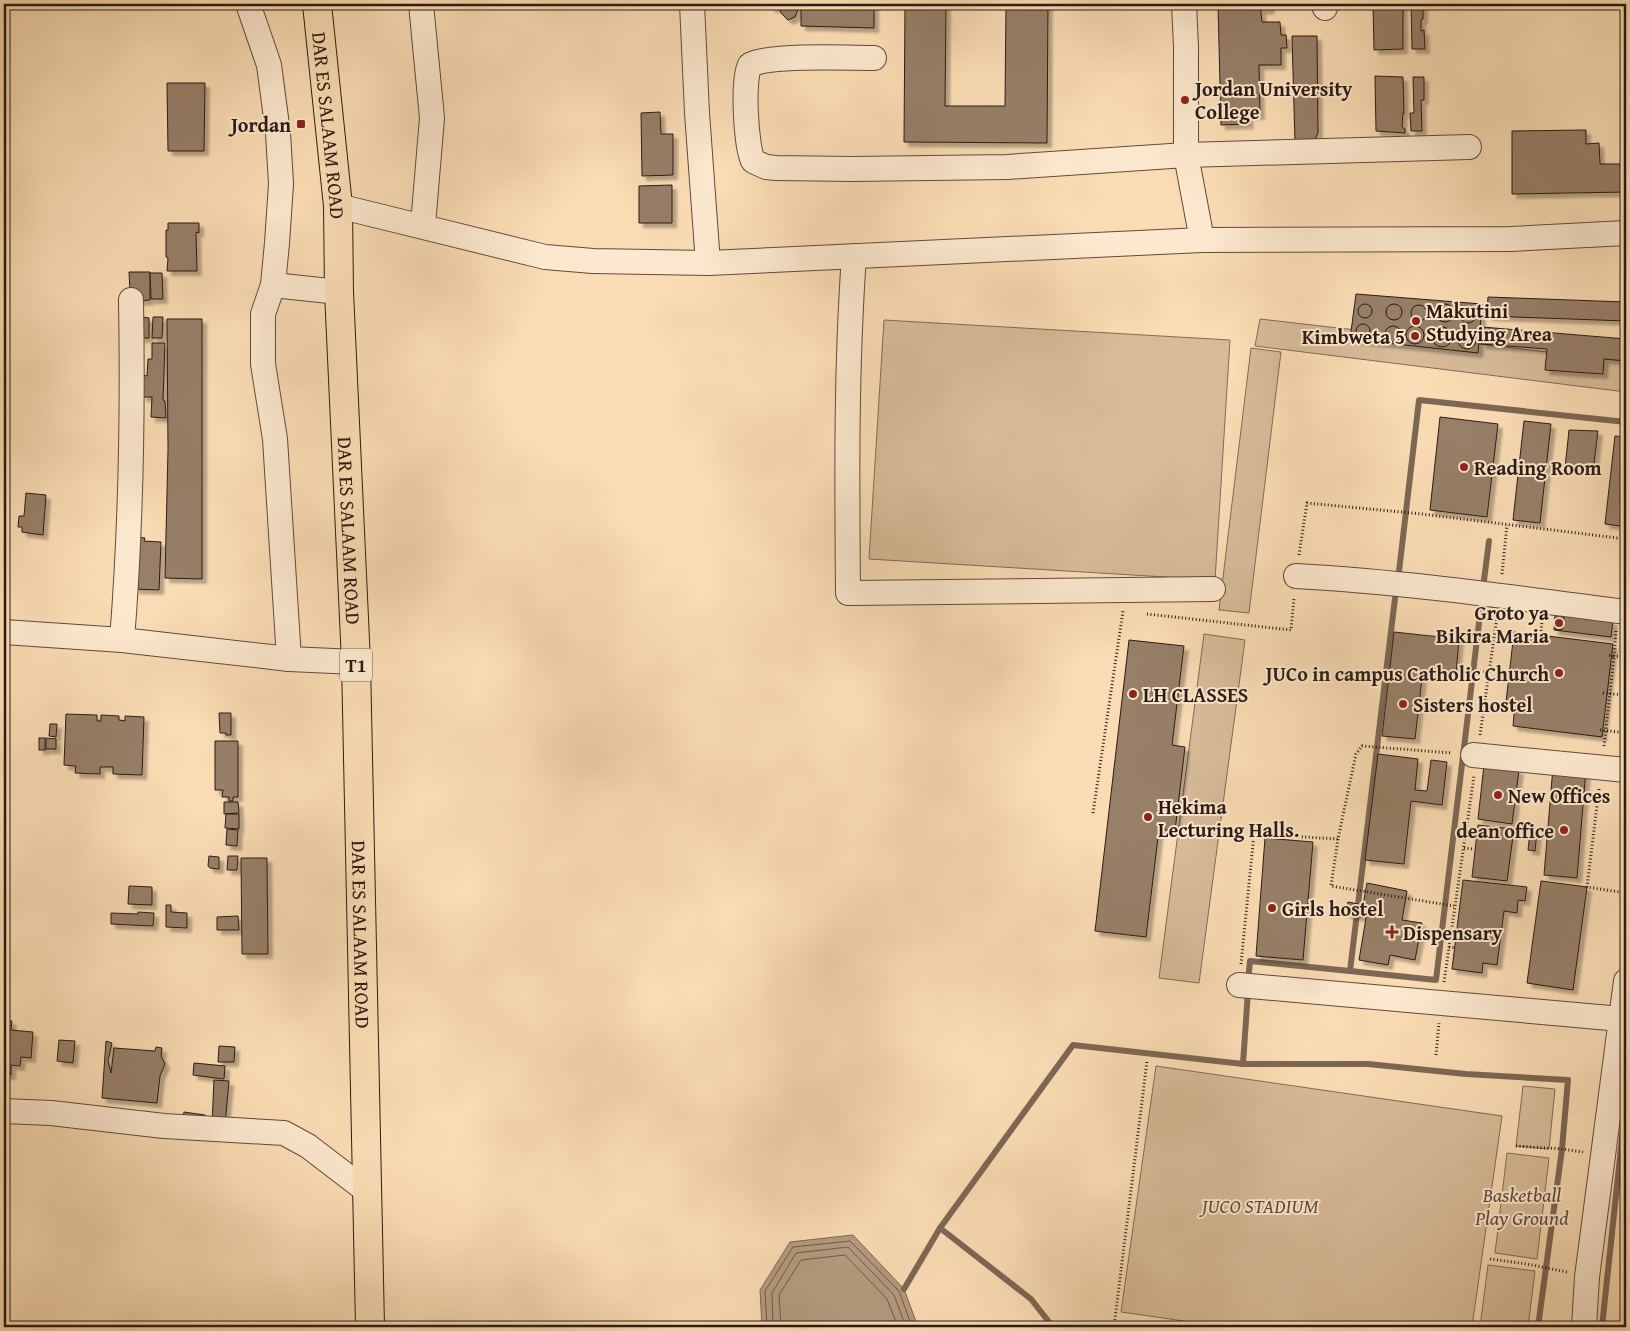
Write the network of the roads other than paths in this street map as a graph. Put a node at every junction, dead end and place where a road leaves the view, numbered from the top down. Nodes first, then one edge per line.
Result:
1 (248, 4) edge
2 (317, 4) edge
3 (421, 4) edge
4 (692, 4) edge
5 (1184, 4) edge
6 (874, 58) dead end
7 (1469, 147) dead end
8 (1186, 155) junction
9 (338, 206) junction
10 (422, 225) junction
11 (1626, 233) edge
12 (1202, 240) junction
13 (854, 256) junction
14 (708, 263) junction
15 (273, 285) junction
16 (339, 292) junction
17 (131, 300) dead end
18 (1296, 576) dead end
19 (1213, 589) dead end
20 (1622, 612) edge
21 (4, 632) edge
22 (122, 640) junction
23 (289, 659) junction
24 (356, 662) junction
25 (1468, 754) road end
26 (1626, 770) edge
27 (1626, 981) edge
28 (1239, 985) road end
29 (1621, 1019) junction
30 (4, 1111) edge
31 (368, 1192) junction
32 (370, 1327) edge
33 (1584, 1327) edge

1 - 15 street
2 - 9 highway, DAR ES SALAAM ROAD / T1
3 - 10 street
4 - 14 street
5 - 8 street
6 - 8 street
7 - 8 street
8 - 12 street
9 - 10 street
9 - 16 highway, DAR ES SALAAM ROAD / T1
10 - 14 street
11 - 12 street
12 - 13 street
13 - 14 street
13 - 19 street
15 - 16 street
15 - 23 street
16 - 24 highway, DAR ES SALAAM ROAD / T1
17 - 22 street
18 - 20 street
21 - 22 street
22 - 23 street
23 - 24 street
24 - 31 highway, DAR ES SALAAM ROAD / T1
25 - 26 street
27 - 29 street
28 - 29 street
29 - 33 street
30 - 31 street
31 - 32 highway, DAR ES SALAAM ROAD / T1

